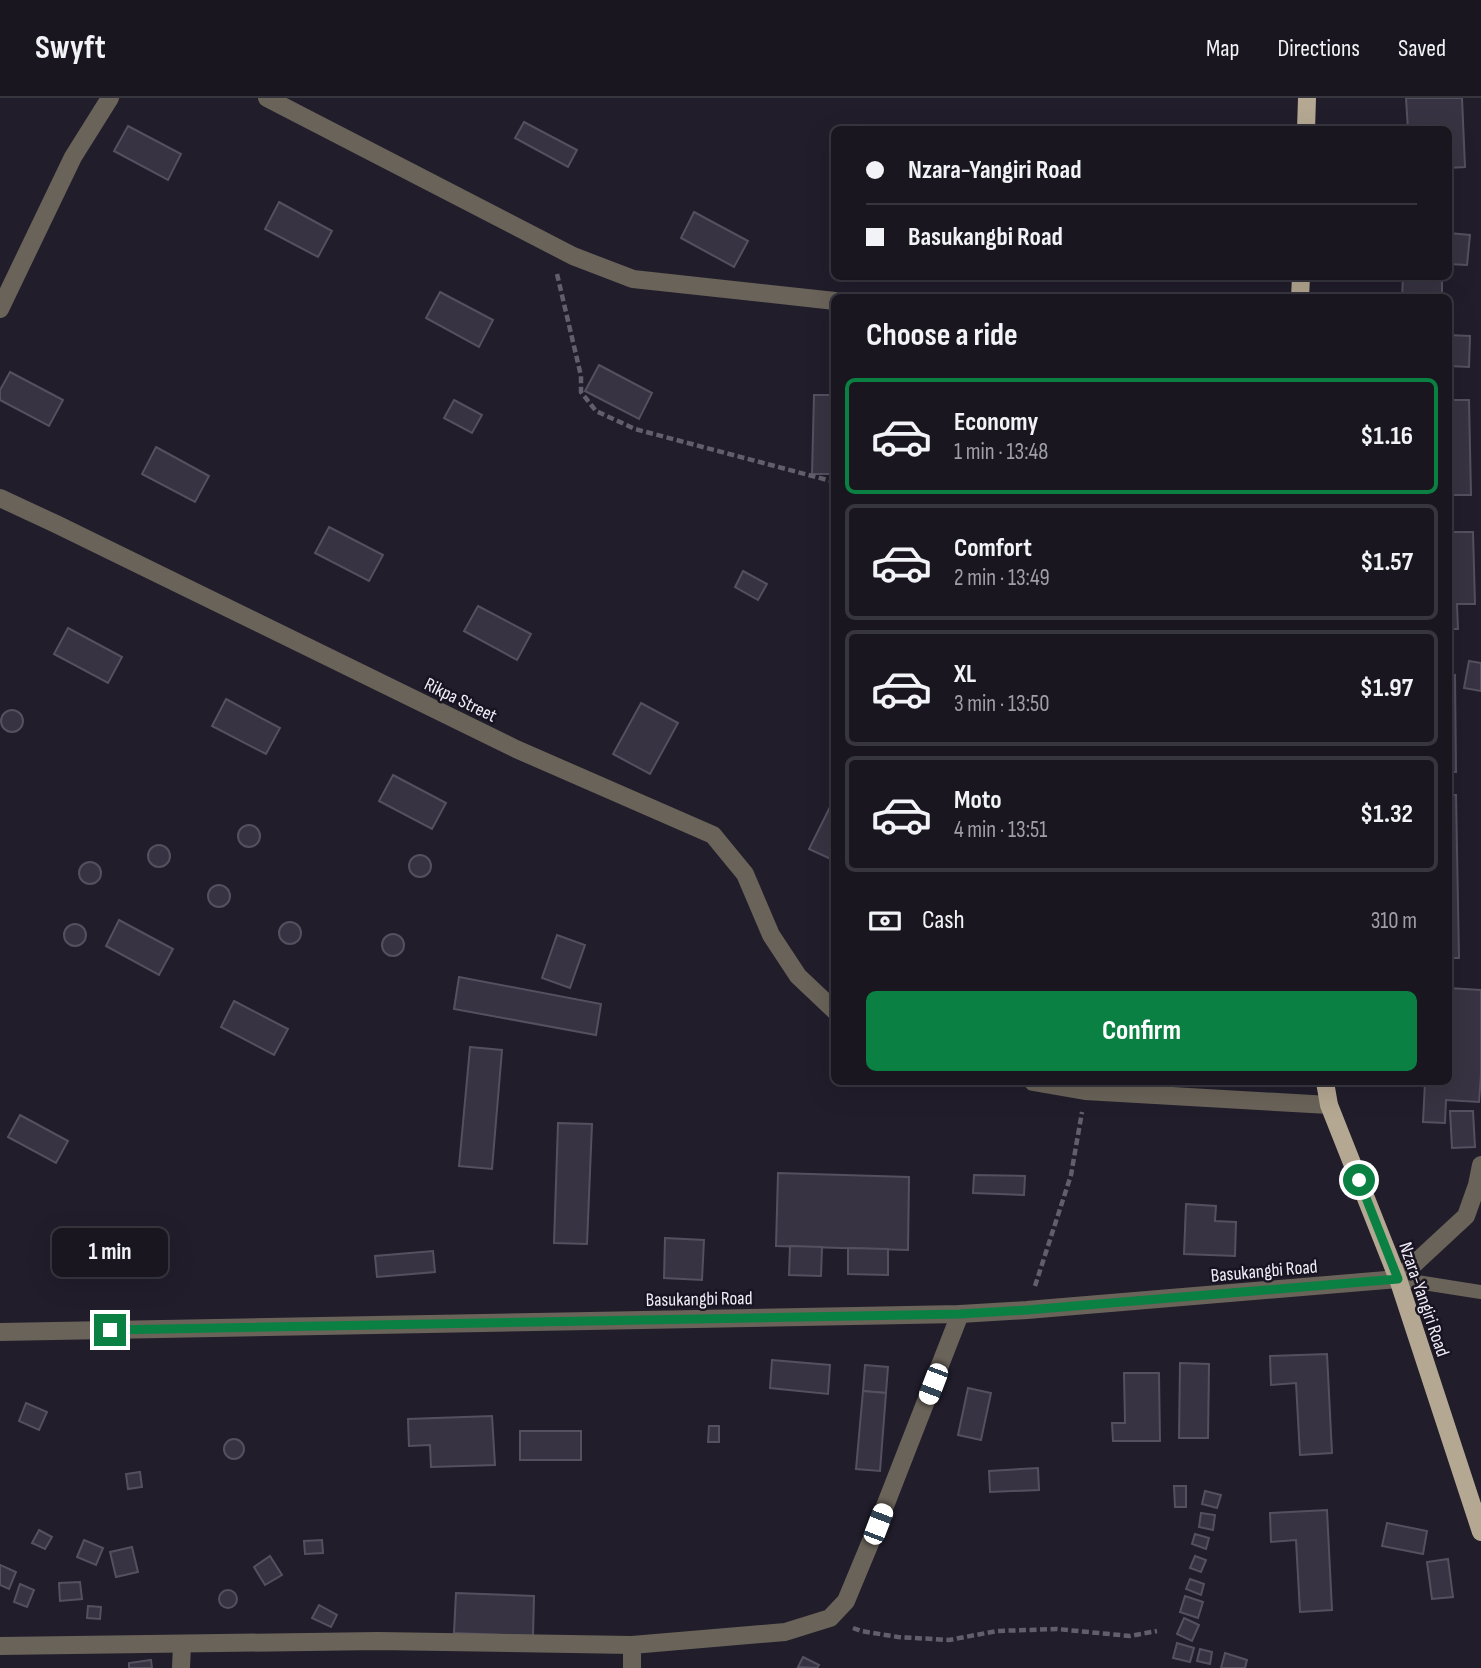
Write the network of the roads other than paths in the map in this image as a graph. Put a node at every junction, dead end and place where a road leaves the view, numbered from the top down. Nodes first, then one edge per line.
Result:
1 (110, 98) edge
2 (267, 98) edge
3 (1307, 98) edge
4 (1306, 126) edge
5 (831, 302) edge
6 (0, 309) edge
7 (0, 498) edge
8 (831, 1007) edge
9 (1050, 1085) edge
10 (1326, 1085) edge
11 (1329, 1105) junction
12 (1481, 1165) edge
13 (1398, 1279) junction
14 (1481, 1292) edge
15 (960, 1314) junction
16 (0, 1332) edge
17 (1481, 1532) edge
18 (182, 1645) junction
19 (632, 1645) junction
20 (0, 1646) edge
21 (181, 1668) edge
22 (632, 1668) edge

1 - 6 street
2 - 5 street
3 - 4 main road
7 - 8 street, Rikpa Street
9 - 11 street
10 - 11 main road, Nzara-Yangiri Road
11 - 13 main road, Nzara-Yangiri Road
12 - 13 street
13 - 14 lane
13 - 15 street, Basukangbi Road
13 - 17 main road, Nzara-Yangiri Road
15 - 16 street, Basukangbi Road
15 - 19 street
18 - 19 street
18 - 20 street
18 - 21 street
19 - 22 street

